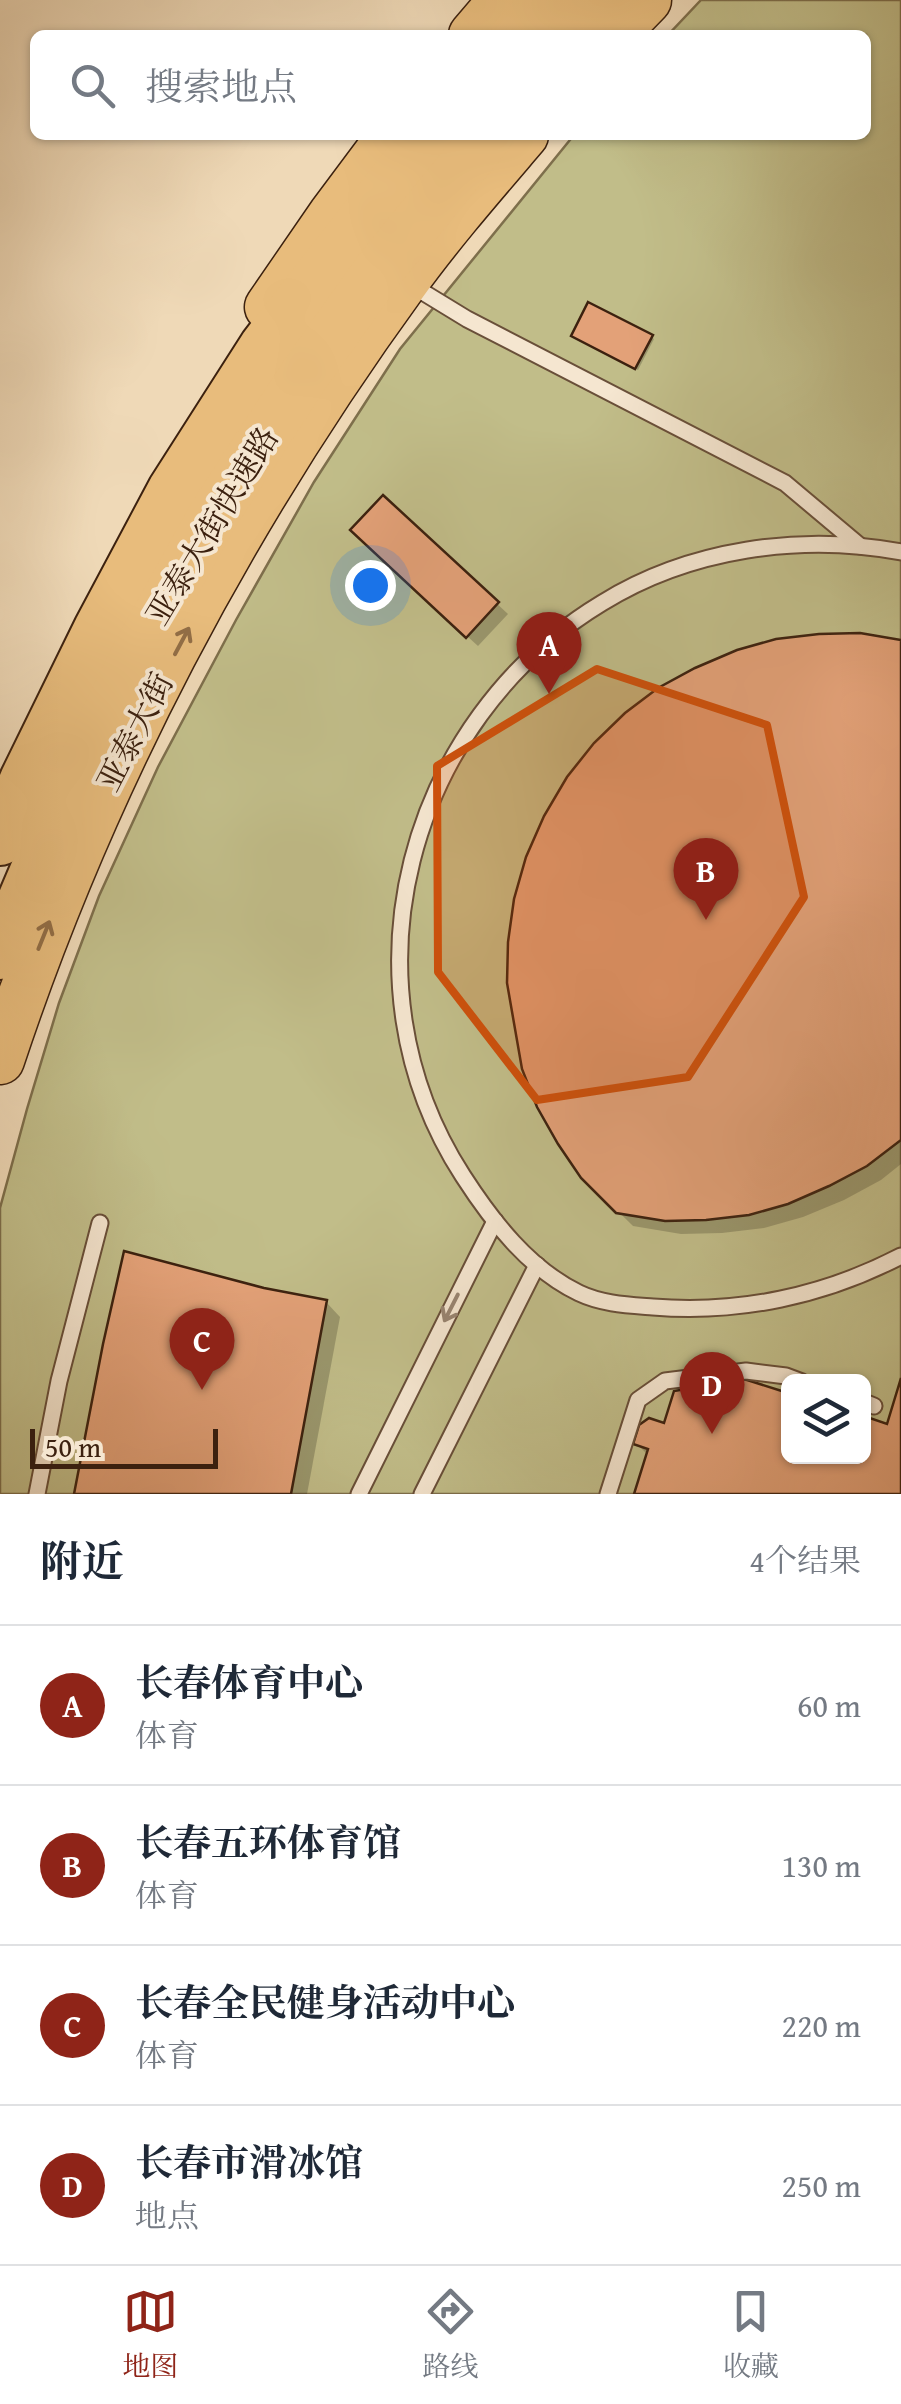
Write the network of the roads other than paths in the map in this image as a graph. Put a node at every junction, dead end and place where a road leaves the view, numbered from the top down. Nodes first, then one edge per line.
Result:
1 (503, 0) edge
2 (548, 0) edge
3 (605, 0) edge
4 (647, 0) edge
5 (477, 30) edge
6 (521, 30) edge
7 (577, 30) edge
8 (619, 30) edge
9 (388, 140) edge
10 (425, 140) edge
11 (484, 140) edge
12 (520, 140) edge
13 (405, 281) junction
14 (860, 546) junction
15 (901, 552) edge
16 (0, 780) edge
17 (0, 840) edge
18 (0, 954) edge
19 (0, 1060) edge
20 (495, 1221) junction
21 (100, 1222) dead end
22 (901, 1256) edge
23 (537, 1265) junction
24 (781, 1375) edge
25 (37, 1494) edge
26 (358, 1494) edge
27 (422, 1494) edge
28 (608, 1494) edge

1 - 5 main road
2 - 6 highway
3 - 7 highway
4 - 8 main road
9 - 16 main road
10 - 17 highway, 亚泰大街快速路
11 - 18 highway, 亚泰大街快速路
12 - 13 main road, 亚泰大街
13 - 14 lane
19 -> 13 main road, 亚泰大街
14 - 15 lane
14 - 20 lane
20 - 23 lane
20 -> 26 lane
21 - 25 lane
22 - 23 lane
23 - 27 lane
24 - 28 lane

